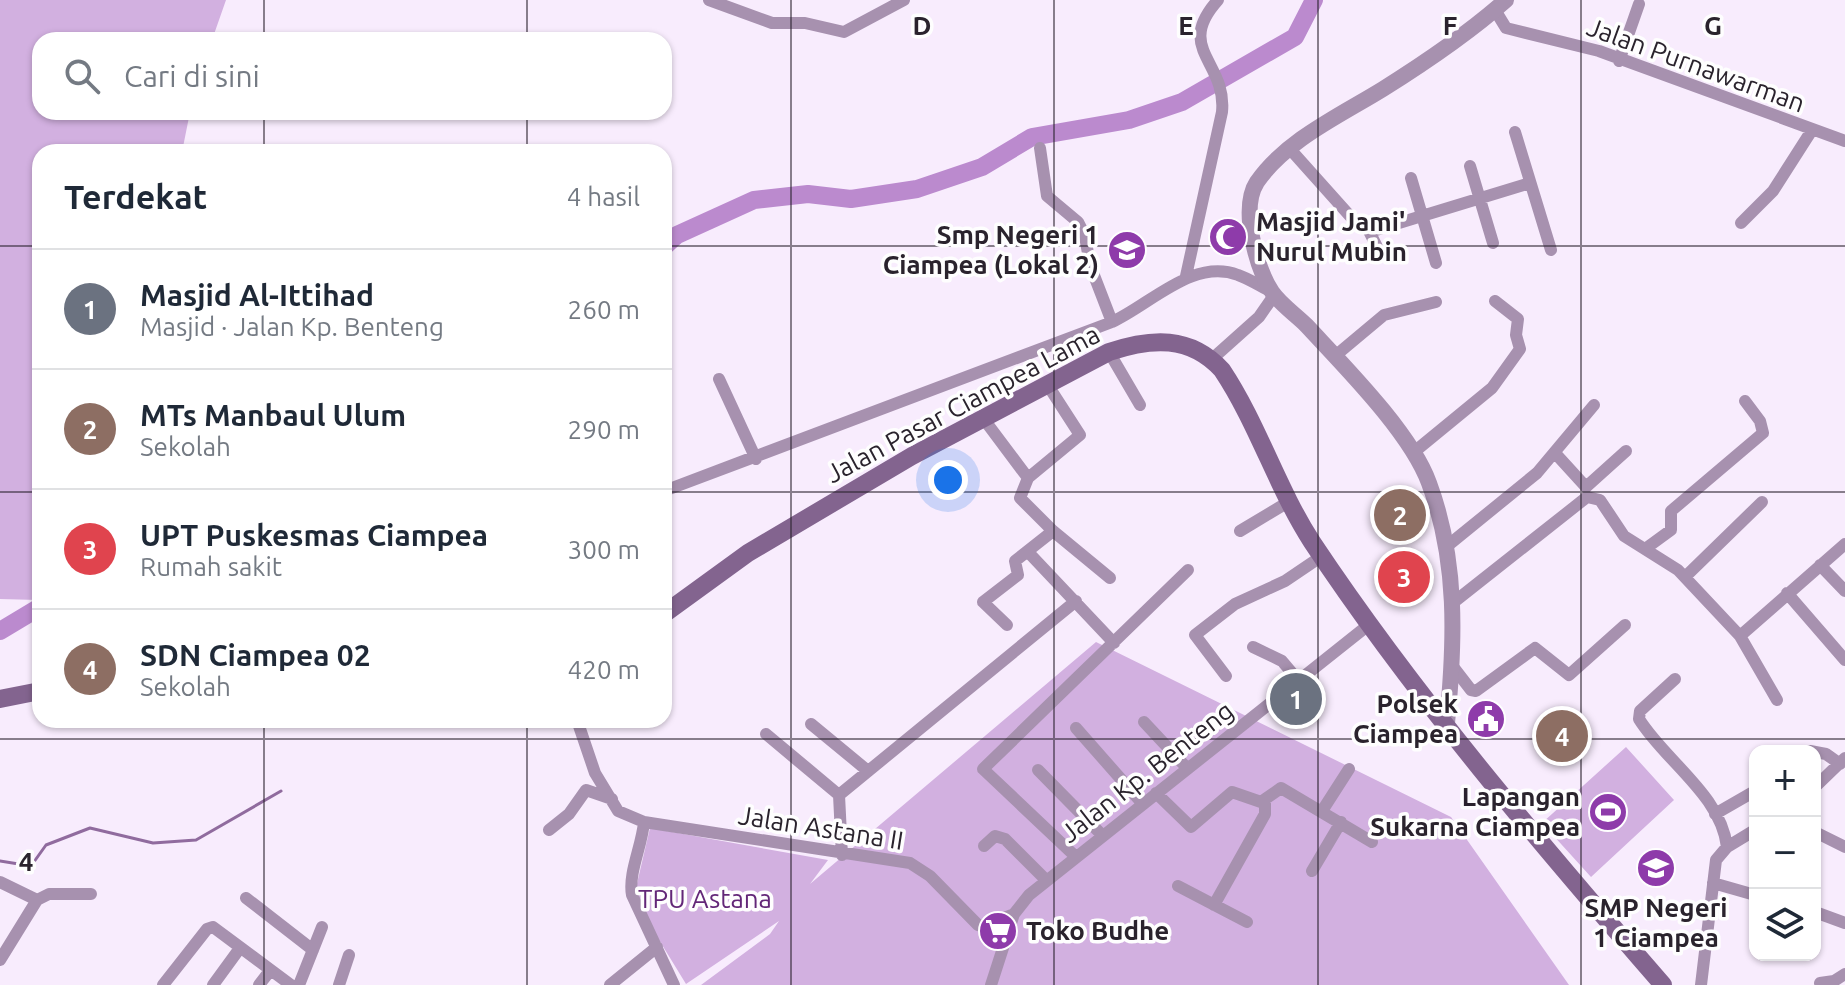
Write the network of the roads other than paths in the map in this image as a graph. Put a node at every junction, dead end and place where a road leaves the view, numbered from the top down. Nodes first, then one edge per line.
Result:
1 (709, 0) edge
2 (904, 0) edge
3 (1218, 0) edge
4 (1639, 4) dead end
5 (1500, 5) edge
6 (1619, 61) junction
7 (1812, 130) junction
8 (1515, 132) dead end
9 (1845, 141) edge
10 (1040, 148) dead end
11 (1290, 149) junction
12 (1470, 166) dead end
13 (1411, 178) dead end
14 (1530, 183) junction
15 (1480, 198) junction
16 (1423, 216) junction
17 (1741, 223) dead end
18 (1367, 227) junction
19 (1493, 243) dead end
20 (1551, 250) dead end
21 (1381, 255) dead end
22 (1436, 263) dead end
23 (1186, 276) junction
24 (1274, 293) junction
25 (1495, 301) dead end
26 (1436, 302) dead end
27 (1112, 322) junction
28 (1109, 352) junction
29 (1335, 356) junction
30 (1212, 359) junction
31 (719, 379) dead end
32 (1049, 387) junction
33 (1745, 401) dead end
34 (1140, 405) dead end
35 (1594, 405) dead end
36 (983, 418) junction
37 (1626, 451) dead end
38 (1414, 452) junction
39 (1555, 453) junction
40 (756, 459) junction
41 (1028, 478) junction
42 (672, 488) edge
43 (1290, 501) junction
44 (1762, 502) dead end
45 (1053, 531) junction
46 (1240, 531) dead end
47 (1845, 544) edge
48 (1446, 547) junction
49 (1645, 549) junction
50 (1029, 553) junction
51 (1322, 556) junction
52 (1820, 565) junction
53 (1188, 570) dead end
54 (1685, 577) junction
55 (1110, 578) dead end
56 (1845, 591) edge
57 (1787, 593) junction
58 (1076, 601) junction
59 (1454, 602) junction
60 (672, 608) edge
61 (1371, 623) junction
62 (1007, 625) dead end
63 (1625, 625) dead end
64 (1740, 636) junction
65 (1114, 643) junction
66 (1253, 647) dead end
67 (1845, 660) edge
68 (1454, 668) junction
69 (1226, 676) dead end
70 (1675, 679) dead end
71 (1298, 680) junction
72 (32, 693) edge
73 (0, 699) edge
74 (1777, 700) dead end
75 (1144, 722) dead end
76 (1447, 723) junction
77 (811, 724) dead end
78 (580, 728) edge
79 (1076, 728) dead end
80 (766, 734) dead end
81 (1821, 753) edge
82 (1842, 761) edge
83 (1187, 768) junction
84 (1349, 769) dead end
85 (1038, 770) dead end
86 (868, 771) junction
87 (1821, 781) edge
88 (1156, 793) junction
89 (1749, 794) edge
90 (839, 795) junction
91 (612, 799) junction
92 (1265, 801) junction
93 (1142, 803) junction
94 (1322, 811) junction
95 (1715, 814) junction
96 (644, 822) junction
97 (1341, 822) junction
98 (549, 830) dead end
99 (1749, 834) edge
100 (1102, 835) junction
101 (1821, 835) edge
102 (1372, 842) dead end
103 (984, 846) dead end
104 (1727, 847) junction
105 (1845, 847) edge
106 (842, 855) junction
107 (1075, 856) junction
108 (1312, 871) dead end
109 (1046, 880) junction
110 (0, 882) edge
111 (1713, 883) junction
112 (1178, 886) dead end
113 (1749, 893) edge
114 (91, 894) dead end
115 (246, 898) dead end
116 (37, 900) junction
117 (1214, 905) junction
118 (1014, 914) junction
119 (1821, 914) edge
120 (1247, 922) dead end
121 (1845, 923) edge
122 (322, 927) dead end
123 (657, 947) junction
124 (240, 948) junction
125 (313, 950) junction
126 (349, 955) dead end
127 (0, 960) edge
128 (269, 972) junction
129 (1845, 974) edge
130 (1820, 983) dead end
131 (163, 985) edge
132 (213, 985) edge
133 (259, 985) edge
134 (291, 985) edge
135 (299, 985) edge
136 (339, 985) edge
137 (610, 985) edge
138 (674, 985) edge
139 (991, 985) edge
140 (1663, 985) edge
141 (1701, 985) edge

1 - 2 street
3 - 23 street
4 - 6 street
5 - 6 street, Jalan Purnawarman
5 - 11 street
6 - 7 street, Jalan Purnawarman
7 - 9 street, Jalan Purnawarman
7 - 17 street
8 - 14 street
10 - 27 street
11 - 18 street
11 - 24 street
12 - 15 street
13 - 16 street
14 - 15 street
14 - 20 street
15 - 16 street
15 - 19 street
16 - 18 street
16 - 22 street
18 - 21 street
23 - 24 street
23 - 27 street
24 - 29 street
24 - 30 street
25 - 38 street
26 - 29 street
27 - 40 street
28 - 30 main road, Jalan Pasar Ciampea Lama
28 - 32 main road, Jalan Pasar Ciampea Lama
28 - 34 street
29 - 38 street
30 - 43 main road, Jalan Pasar Ciampea Lama
31 - 40 street
32 - 36 main road, Jalan Pasar Ciampea Lama
32 - 41 street
33 - 49 street
35 - 39 street
36 - 41 street
36 - 60 main road, Jalan Pasar Ciampea Lama
37 - 39 street
38 - 48 street
39 - 48 street
40 - 42 street
41 - 45 street
43 - 46 street
43 - 51 main road, Jalan Pasar Ciampea Lama
44 - 54 street
45 - 50 street
45 - 55 street
47 - 52 street
48 - 59 street
49 - 54 street
49 - 59 street
50 - 58 street
50 - 62 street
51 - 61 main road, Jalan Pasar Ciampea Lama
51 - 69 street
52 - 56 street
52 - 57 street
53 - 65 street
54 - 64 street
57 - 64 street
57 - 67 street
58 - 65 street
58 - 86 street
59 - 68 street
61 - 71 street, Jalan Kp. Benteng
61 - 76 main road, Jalan Pasar Ciampea Lama
63 - 68 street
64 - 74 street
65 - 107 street
66 - 71 street
68 - 76 street
70 - 95 street
71 - 83 street, Jalan Kp. Benteng
72 - 73 main road
75 - 83 street
76 - 140 main road, Jalan Pasar Ciampea Lama
77 - 86 street
78 - 91 street
79 - 93 street
80 - 90 street
81 - 82 street
82 - 87 street
83 - 88 street, Jalan Kp. Benteng
84 - 94 street
85 - 100 street
86 - 90 street
88 - 92 street
88 - 93 street, Jalan Kp. Benteng
89 - 95 street
90 - 106 street
91 - 96 street
91 - 98 street
92 - 94 street
92 - 117 street
93 - 100 street, Jalan Kp. Benteng
94 - 97 street
95 - 104 street
96 - 106 street, Jalan Astana II
96 - 123 street
97 - 102 street
97 - 108 street
99 - 104 street
100 - 107 street, Jalan Kp. Benteng
101 - 105 street
103 - 109 street
104 - 111 street
106 - 118 street, Jalan Astana II
107 - 109 street, Jalan Kp. Benteng
109 - 118 street, Jalan Kp. Benteng
110 - 116 street
111 - 113 street
111 - 141 street
112 - 117 street
114 - 116 street
115 - 125 street
116 - 127 street
117 - 120 street
118 - 139 street, Jalan Kp. Benteng
119 - 121 street
122 - 125 street
123 - 137 street
123 - 138 street
124 - 128 street
124 - 131 street
124 - 132 street
125 - 135 street
126 - 136 street
128 - 133 street
128 - 134 street
129 - 130 street

